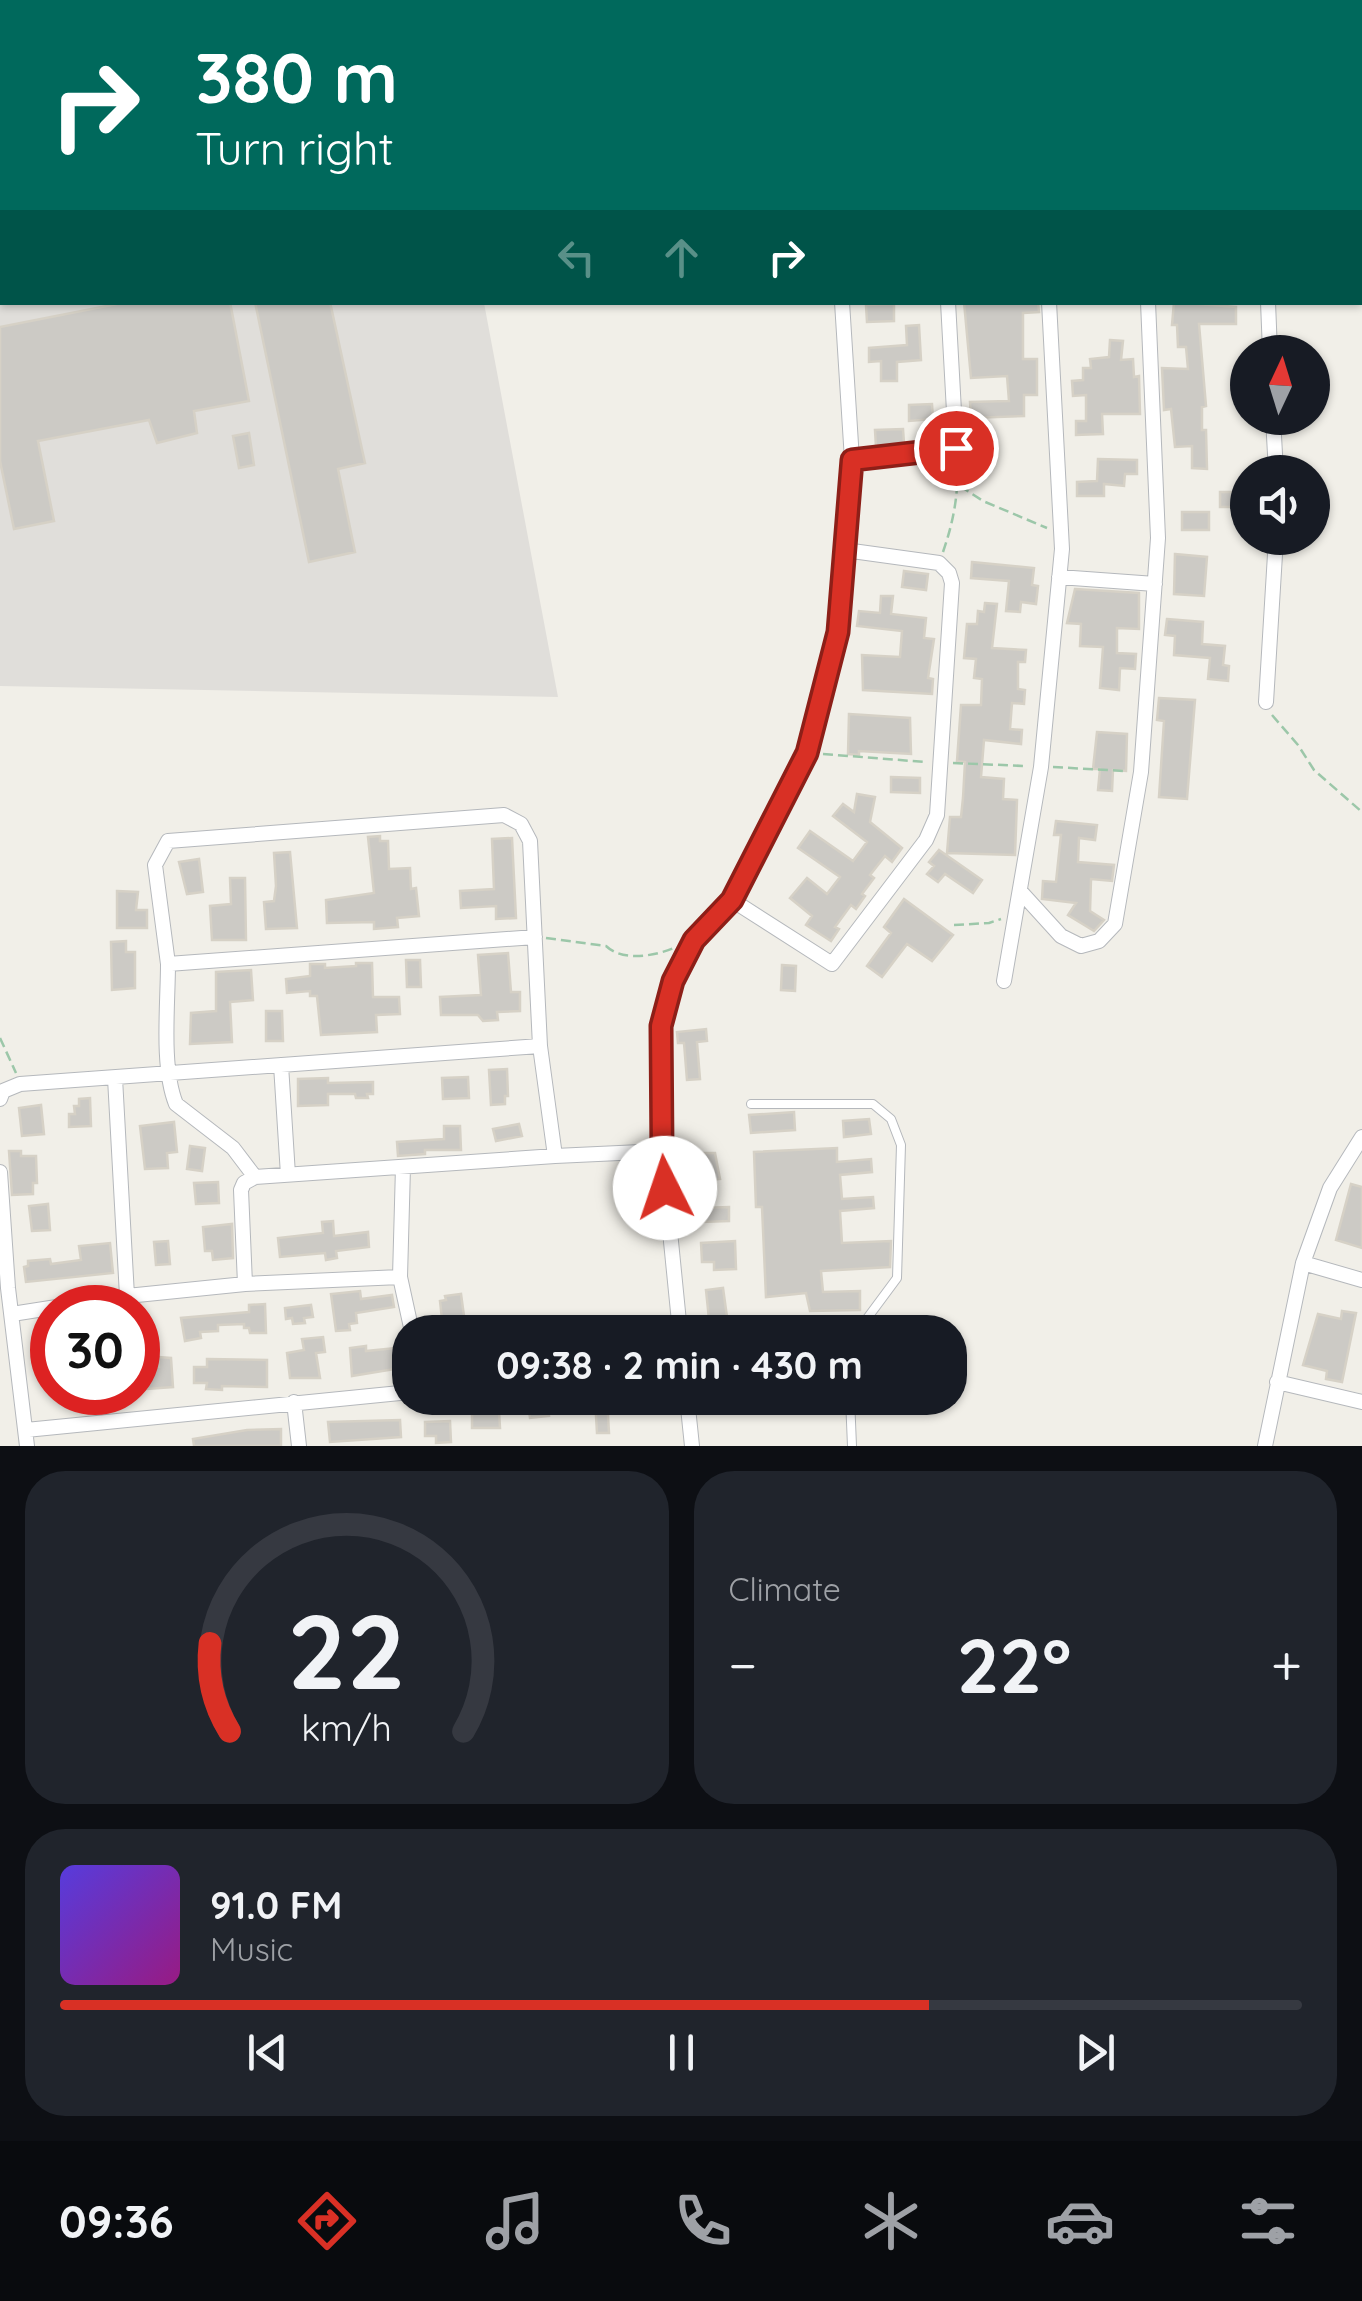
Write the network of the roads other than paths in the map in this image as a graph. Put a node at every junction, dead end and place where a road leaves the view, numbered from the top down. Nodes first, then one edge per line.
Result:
1 (842, 305) edge
2 (948, 305) edge
3 (1049, 305) edge
4 (1148, 305) edge
5 (1268, 305) edge
6 (1269, 335) edge
7 (852, 460) junction
8 (846, 550) junction
9 (1275, 555) edge
10 (1059, 577) junction
11 (1154, 584) junction
12 (1266, 702) road end
13 (1020, 891) junction
14 (732, 900) junction
15 (535, 936) junction
16 (168, 964) junction
17 (1004, 980) dead end
18 (540, 1046) junction
19 (281, 1065) junction
20 (169, 1074) junction
21 (115, 1078) junction
22 (0, 1098) edge
23 (751, 1104) dead end
24 (1359, 1147) edge
25 (662, 1152) junction
26 (555, 1156) junction
27 (403, 1167) junction
28 (0, 1172) edge
29 (288, 1175) junction
30 (255, 1178) junction
31 (1303, 1263) junction
32 (400, 1278) junction
33 (1362, 1280) edge
34 (245, 1284) junction
35 (126, 1285) edge
36 (4, 1288) edge
37 (160, 1293) edge
38 (30, 1311) edge
39 (12, 1314) junction
40 (408, 1315) edge
41 (678, 1315) edge
42 (870, 1315) edge
43 (1276, 1382) junction
44 (392, 1394) edge
45 (294, 1402) junction
46 (1362, 1402) edge
47 (688, 1415) edge
48 (851, 1415) edge
49 (26, 1430) junction
50 (27, 1446) edge
51 (299, 1446) edge
52 (692, 1446) edge
53 (852, 1446) edge
54 (1264, 1446) edge

1 - 7 street
2 - 7 street
3 - 10 street
4 - 11 street
5 - 6 street
7 - 8 street
8 - 14 street
8 - 14 street
9 - 12 street
10 - 11 street
10 - 13 street
11 - 13 street
13 - 17 street
14 - 25 street
15 - 16 street
15 - 16 street
15 - 18 street
16 - 20 street
18 - 19 street
18 - 26 street
19 - 20 street
19 - 29 street
20 - 21 street
20 - 30 street
21 - 22 street
21 - 35 street
23 - 42 lane
24 - 31 street
25 - 26 street
25 - 41 street
26 - 27 street
27 - 29 street
27 - 32 street
28 - 36 street
29 - 30 street
30 - 34 street
31 - 33 street
31 - 43 street
32 - 34 street
32 - 40 street
34 - 37 street
36 - 39 street
38 - 39 street
39 - 49 street
43 - 46 street
43 - 54 street
44 - 45 street
45 - 49 street
45 - 51 street
47 - 52 street
48 - 53 lane
49 - 50 street

